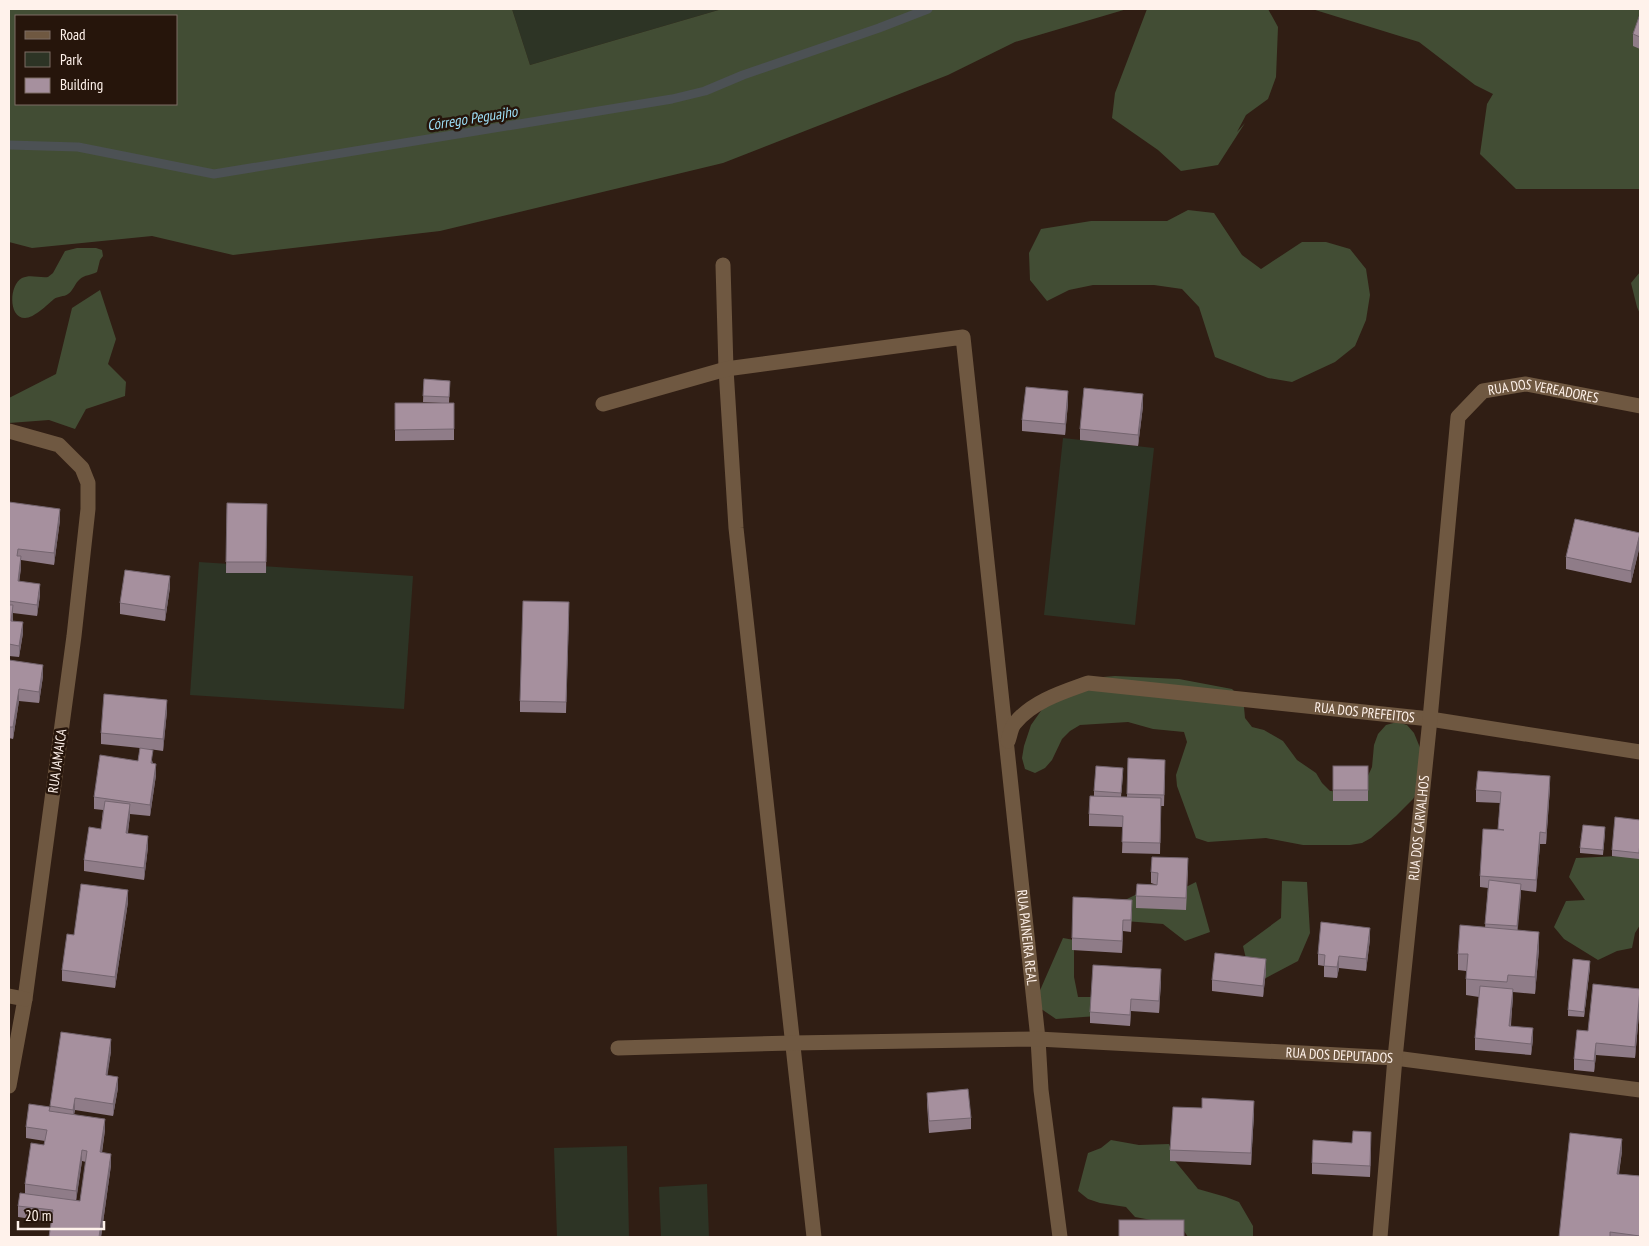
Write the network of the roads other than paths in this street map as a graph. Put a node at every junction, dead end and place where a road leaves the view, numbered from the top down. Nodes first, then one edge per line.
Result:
1 (723, 266) dead end
2 (726, 369) junction
3 (603, 404) dead end
4 (1640, 406) edge
5 (1458, 417) joint
6 (9, 431) edge
7 (1088, 683) joint
8 (1430, 719) junction
9 (1006, 746) junction
10 (1640, 752) edge
11 (9, 996) edge
12 (25, 999) junction
13 (1038, 1039) junction
14 (792, 1043) junction
15 (618, 1048) dead end
16 (1395, 1058) junction
17 (9, 1086) edge
18 (1640, 1090) edge
19 (814, 1237) edge
20 (1060, 1237) edge
21 (1380, 1237) edge

1 - 2 street
2 - 3 street
2 - 9 street
2 - 14 street
4 - 5 street, RUA DOS VEREADORES
5 - 8 street, RUA DOS CARVALHOS
6 - 12 street, RUA JAMAICA
7 - 8 street, RUA DOS PREFEITOS
7 - 9 street, RUA PAINEIRA REAL
8 - 10 street, RUA DOS PREFEITOS
8 - 16 street, RUA DOS CARVALHOS
9 - 13 street, RUA PAINEIRA REAL
11 - 12 street
12 - 17 street, RUA JAMAICA
13 - 14 street, RUA DOS DEPUTADOS
13 - 16 street, RUA DOS DEPUTADOS
13 - 20 street, RUA PAINEIRA REAL
14 - 15 street, RUA DOS DEPUTADOS
14 - 19 street
16 - 18 street, RUA DOS DEPUTADOS
16 - 21 street, RUA DOS CARVALHOS

